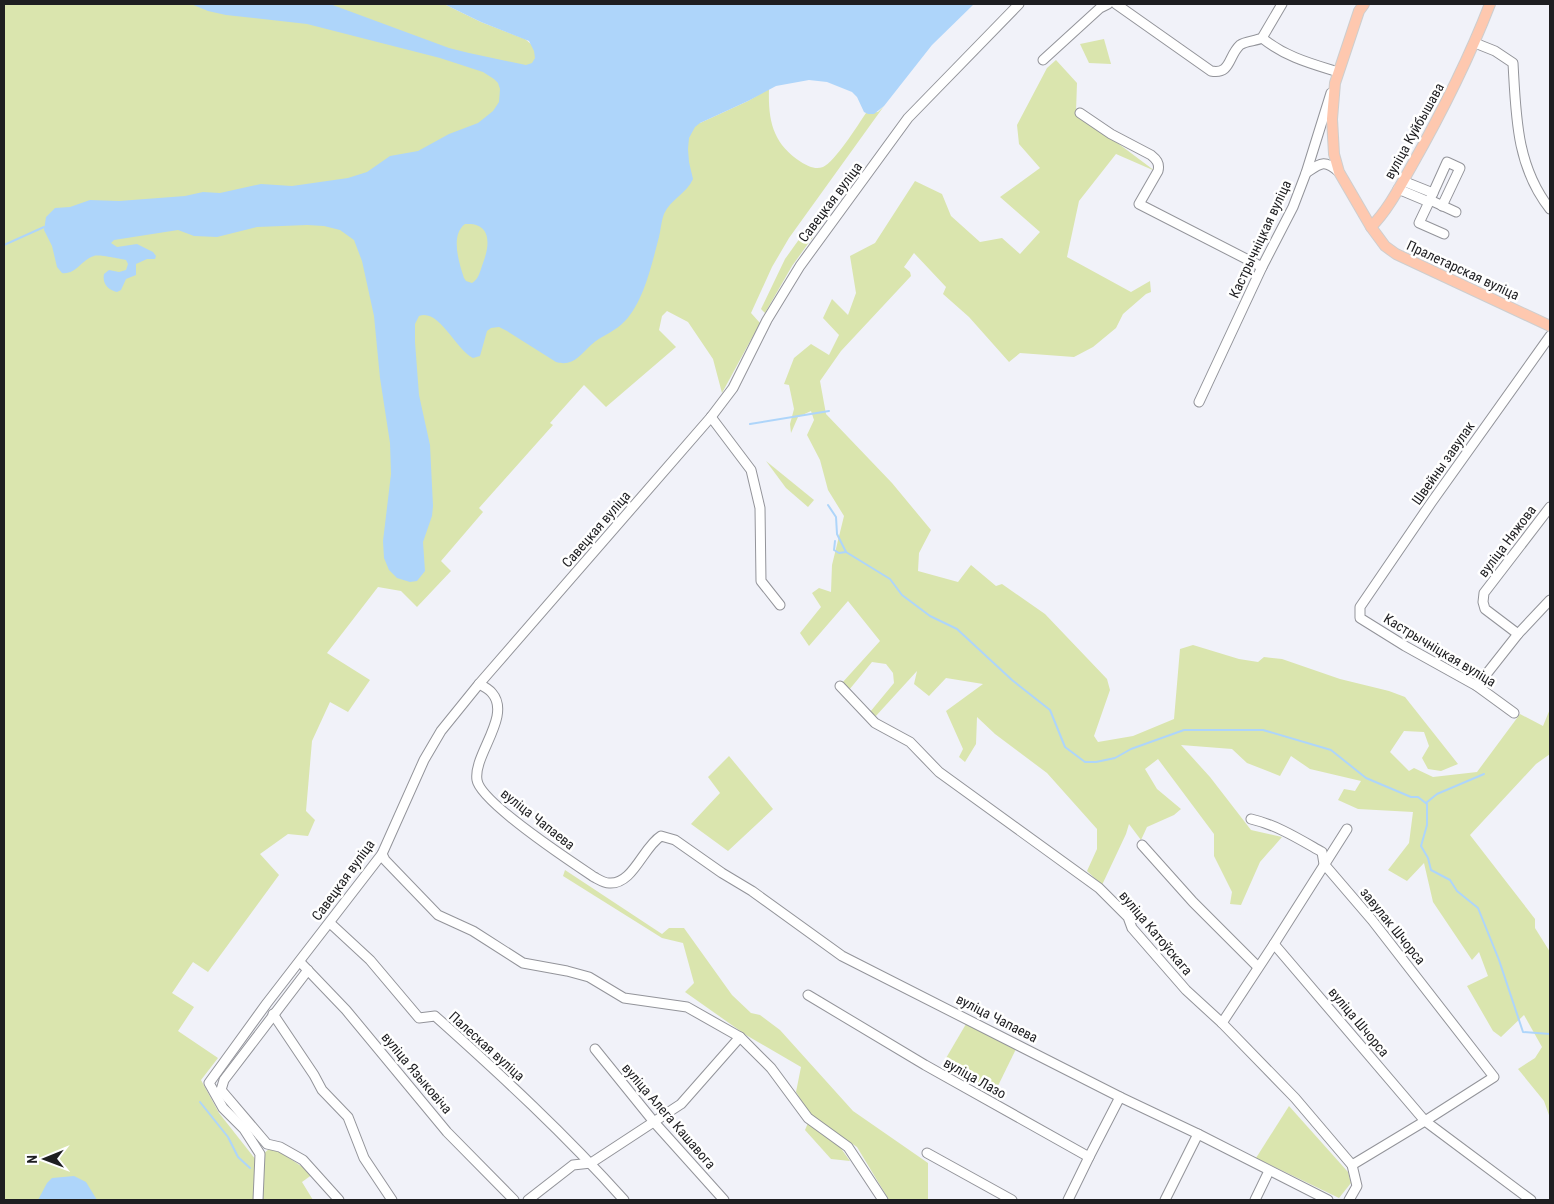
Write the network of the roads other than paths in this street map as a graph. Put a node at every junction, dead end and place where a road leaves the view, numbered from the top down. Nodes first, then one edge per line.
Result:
1 (1019, 4) edge
2 (1108, 4) edge
3 (1116, 4) edge
4 (1282, 4) edge
5 (1364, 4) edge
6 (1490, 4) edge
7 (1262, 38) junction
8 (1475, 43) junction
9 (1043, 60) dead end
10 (1338, 72) junction
11 (1334, 83) junction
12 (1080, 113) dead end
13 (1338, 172) junction
14 (1306, 173) junction
15 (1400, 185) junction
16 (1430, 198) junction
17 (1442, 206) junction
18 (1550, 209) edge
19 (1456, 212) dead end
20 (1370, 227) junction
21 (1444, 234) dead end
22 (1262, 267) junction
23 (1550, 326) edge
24 (1550, 336) edge
25 (1199, 402) dead end
26 (711, 417) junction
27 (1550, 508) edge
28 (1550, 600) edge
29 (780, 606) dead end
30 (1360, 607) joint
31 (1518, 634) junction
32 (480, 684) junction
33 (840, 686) dead end
34 (1477, 686) junction
35 (1514, 713) dead end
36 (1251, 819) dead end
37 (1346, 828) dead end
38 (1142, 846) dead end
39 (382, 854) junction
40 (1324, 864) junction
41 (330, 923) junction
42 (1274, 944) junction
43 (300, 962) junction
44 (1258, 967) junction
45 (308, 970) junction
46 (808, 995) dead end
47 (273, 1014) junction
48 (1222, 1023) junction
49 (740, 1037) junction
50 (595, 1049) dead end
51 (1120, 1098) junction
52 (1425, 1121) junction
53 (654, 1122) junction
54 (1198, 1134) junction
55 (928, 1153) dead end
56 (1089, 1157) junction
57 (591, 1163) junction
58 (1352, 1165) junction
59 (1269, 1171) junction
60 (258, 1200) edge
61 (339, 1200) edge
62 (392, 1200) edge
63 (514, 1200) edge
64 (528, 1200) edge
65 (624, 1200) edge
66 (724, 1200) edge
67 (883, 1200) edge
68 (1012, 1200) edge
69 (1068, 1200) edge
70 (1164, 1200) edge
71 (1255, 1200) edge
72 (1328, 1200) edge
73 (1349, 1200) edge
74 (1531, 1200) edge

1 - 26 street, Савецкая вуліца
2 - 9 street
3 - 7 street
4 - 7 street
5 - 10 main road, Пралетарская вуліца
6 - 8 main road, вуліца Куйбышава
7 - 10 street
8 - 15 main road, вуліца Куйбышава
8 - 18 street
10 - 11 main road, Пралетарская вуліца
11 - 13 main road, Пралетарская вуліца
11 - 14 street, Кастрычніцкая вуліца
12 - 22 street
13 - 14 street
13 - 20 main road, Пралетарская вуліца
14 - 22 street, Кастрычніцкая вуліца
15 - 16 street
15 - 20 main road, вуліца Куйбышава
16 - 17 street
16 - 17 street
16 - 21 street
17 - 19 street
20 - 23 main road, Пралетарская вуліца
22 - 25 street, Кастрычніцкая вуліца
24 - 30 street, Швейны завулак
26 - 29 street
26 - 32 street, Савецкая вуліца
27 - 31 street, вуліца Няжова
28 - 31 street
30 - 34 street, Кастрычніцкая вуліца
31 - 34 street
32 - 39 street, Савецкая вуліца
32 - 51 street, вуліца Чапаева
33 - 48 street, вуліца Катоўскага
34 - 35 street, Кастрычніцкая вуліца
36 - 40 street, завулак Шчорса
37 - 40 street
38 - 44 street
39 - 41 street, Савецкая вуліца
39 - 49 street
40 - 42 street
40 - 52 street, завулак Шчорса
41 - 43 street, Савецкая вуліца
41 - 57 street, Палеская вуліца
42 - 44 street
42 - 52 street, вуліца Шчорса
43 - 45 street, вуліца Языковіча
43 - 60 street, Савецкая вуліца
44 - 48 street
45 - 47 street
45 - 63 street, вуліца Языковіча
46 - 56 street, вуліца Лазо
47 - 61 street
47 - 62 street
48 - 58 street, вуліца Катоўскага
49 - 53 street
49 - 67 street
50 - 53 street, вуліца Алега Кашавога
51 - 54 street, вуліца Чапаева
51 - 56 street
52 - 58 street
52 - 74 street, вуліца Шчорса
53 - 57 street
53 - 66 street, вуліца Алега Кашавога
54 - 59 street, вуліца Чапаева
54 - 70 street
55 - 68 street
56 - 69 street
57 - 64 street
57 - 65 street, Палеская вуліца
58 - 73 street
59 - 71 street
59 - 72 street, вуліца Чапаева

